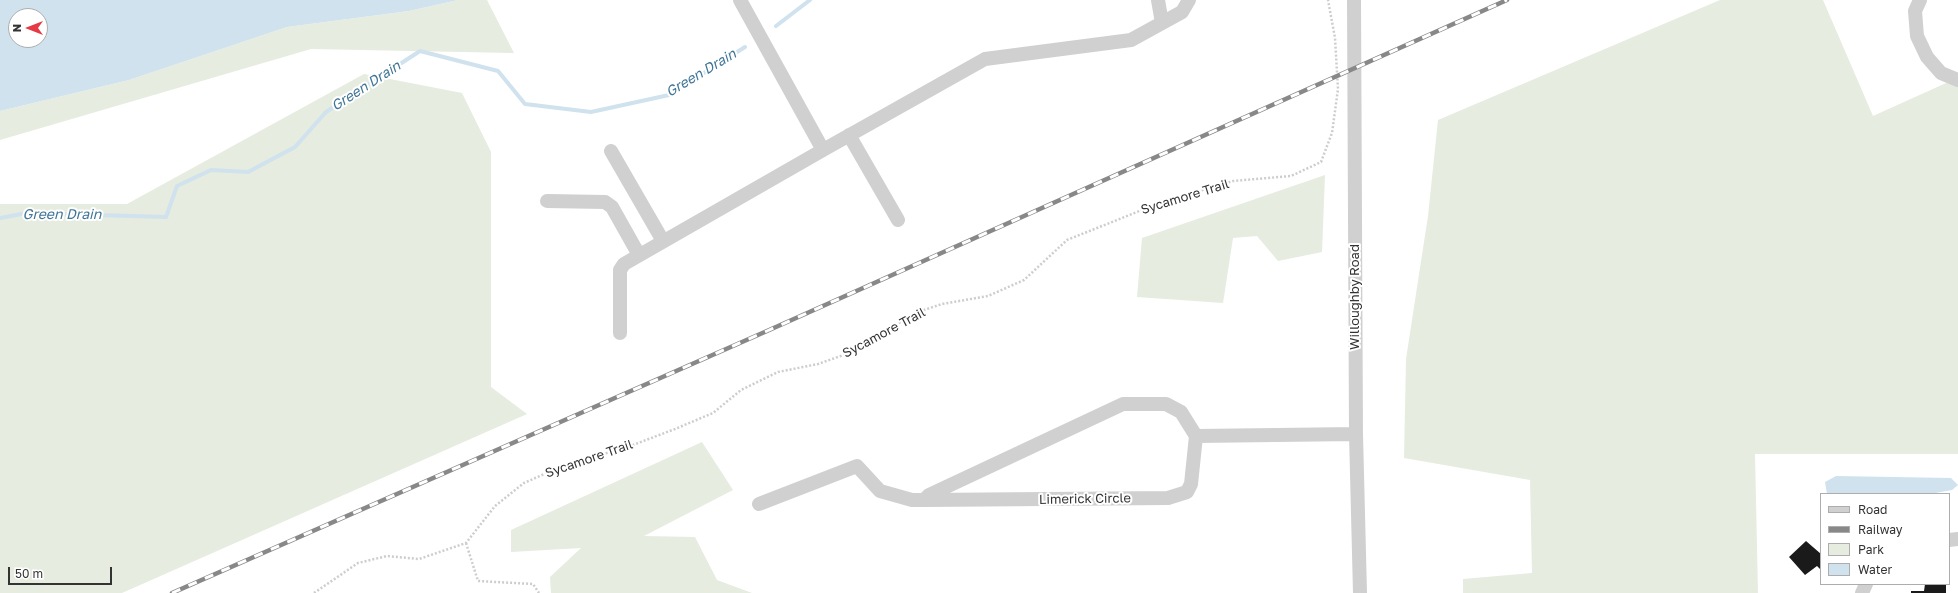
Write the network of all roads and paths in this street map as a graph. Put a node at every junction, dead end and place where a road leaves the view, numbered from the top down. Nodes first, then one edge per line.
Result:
1 (740, 0) edge
2 (1158, 0) edge
3 (1189, 0) edge
4 (1328, 0) edge
5 (1354, 0) edge
6 (1920, 0) edge
7 (1162, 23) junction
8 (1958, 80) edge
9 (849, 135) junction
10 (822, 150) junction
11 (611, 151) dead end
12 (547, 200) dead end
13 (898, 220) dead end
14 (663, 241) junction
15 (639, 255) junction
16 (620, 333) dead end
17 (1356, 434) junction
18 (1196, 436) junction
19 (924, 500) junction
20 (759, 504) dead end
21 (466, 543) junction
22 (314, 593) edge
23 (539, 593) edge
24 (1360, 593) edge

1 - 10 street
2 - 7 street
3 - 7 street
4 - 21 path, Sycamore Trail
5 - 17 street, Willoughby Road
6 - 8 street
7 - 9 street
9 - 10 street
9 - 13 street
10 - 14 street
11 - 14 street
12 - 15 street
14 - 15 street
15 - 16 street
17 - 18 street
17 - 24 street, Willoughby Road
18 - 19 street
18 - 19 street, Limerick Circle
19 - 20 street, Limerick Circle
21 - 22 path
21 - 23 path

